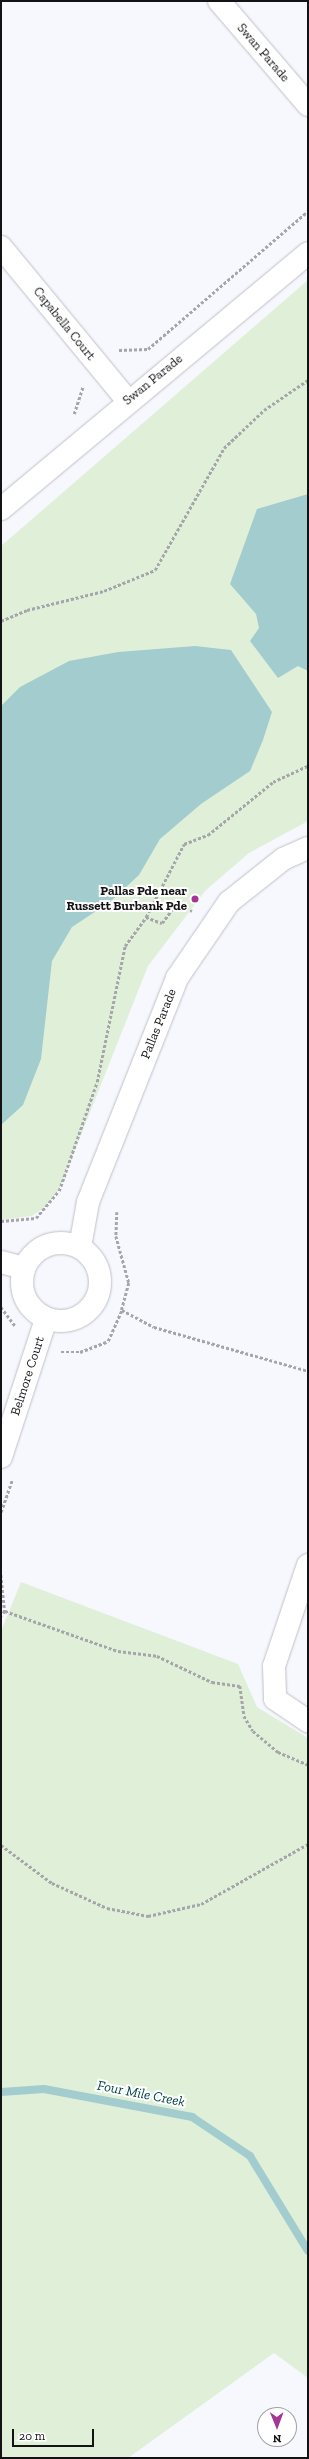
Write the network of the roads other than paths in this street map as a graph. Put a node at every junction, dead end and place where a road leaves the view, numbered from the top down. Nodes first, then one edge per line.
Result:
1 (219, 1) edge
2 (308, 105) edge
3 (1, 247) edge
4 (308, 253) edge
5 (128, 401) junction
6 (1, 510) edge
7 (308, 848) edge
8 (80, 1247) junction
9 (1, 1262) edge
10 (24, 1268) junction
11 (46, 1319) junction
12 (1, 1457) edge
13 (308, 1565) edge
14 (308, 1721) edge

1 - 2 street, Swan Parade
3 - 5 street, Capabella Court
4 - 5 street, Swan Parade
5 - 6 street, Swan Parade
7 - 8 street, Pallas Parade
8 - 10 street
8 - 11 street
9 - 10 street
10 - 11 street
11 - 12 street, Belmore Court
13 - 14 street

